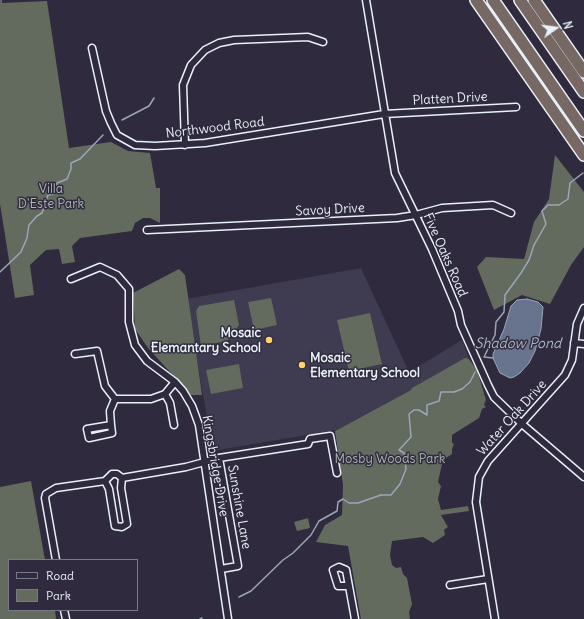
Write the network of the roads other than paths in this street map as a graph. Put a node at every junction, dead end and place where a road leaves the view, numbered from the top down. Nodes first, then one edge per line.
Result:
1 (366, 0) edge
2 (476, 0) edge
3 (493, 0) edge
4 (520, 0) edge
5 (534, 0) edge
6 (323, 42) dead end
7 (92, 48) dead end
8 (584, 72) edge
9 (584, 92) edge
10 (516, 107) dead end
11 (384, 114) junction
12 (584, 131) edge
13 (185, 145) junction
14 (584, 155) edge
15 (511, 213) dead end
16 (416, 216) junction
17 (147, 230) dead end
18 (71, 279) dead end
19 (584, 308) edge
20 (574, 343) junction
21 (584, 344) edge
22 (75, 354) dead end
23 (175, 382) junction
24 (166, 394) junction
25 (115, 399) junction
26 (522, 424) junction
27 (111, 425) dead end
28 (174, 425) dead end
29 (220, 458) junction
30 (204, 463) junction
31 (337, 473) dead end
32 (583, 473) edge
33 (122, 478) junction
34 (105, 481) junction
35 (121, 488) junction
36 (109, 489) junction
37 (56, 559) edge
38 (221, 569) junction
39 (488, 579) junction
40 (450, 585) dead end
41 (349, 586) dead end
42 (228, 619) edge
43 (355, 619) edge
44 (495, 619) edge

1 - 11 street, Five Oaks Road
2 - 14 highway
3 - 12 highway
4 - 9 highway
5 - 8 highway
6 - 13 street
7 - 13 street, Northwood Road
10 - 11 street, Platten Drive
11 - 13 street, Northwood Road
11 - 16 street, Five Oaks Road
15 - 16 street, Savoy Drive
16 - 17 street, Savoy Drive
16 - 26 street, Five Oaks Road
18 - 23 street, Kingsbridge Drive
19 - 20 street, Water Oak Drive
20 - 21 street
20 - 26 street, Water Oak Drive
22 - 25 street
23 - 24 street
23 - 30 street, Kingsbridge Drive
24 - 25 street
24 - 28 street
25 - 27 street
26 - 32 street, Five Oaks Road
26 - 39 street, Water Oak Drive
29 - 30 street
29 - 31 street
29 - 38 street, Sunshine Lane
30 - 33 street
30 - 38 street, Kingsbridge Drive
33 - 34 street
33 - 35 street
34 - 36 street
34 - 37 street
35 - 36 street
35 - 36 street
38 - 42 street, Kingsbridge Drive
39 - 40 street
39 - 44 street, Water Oak Drive
41 - 43 street

